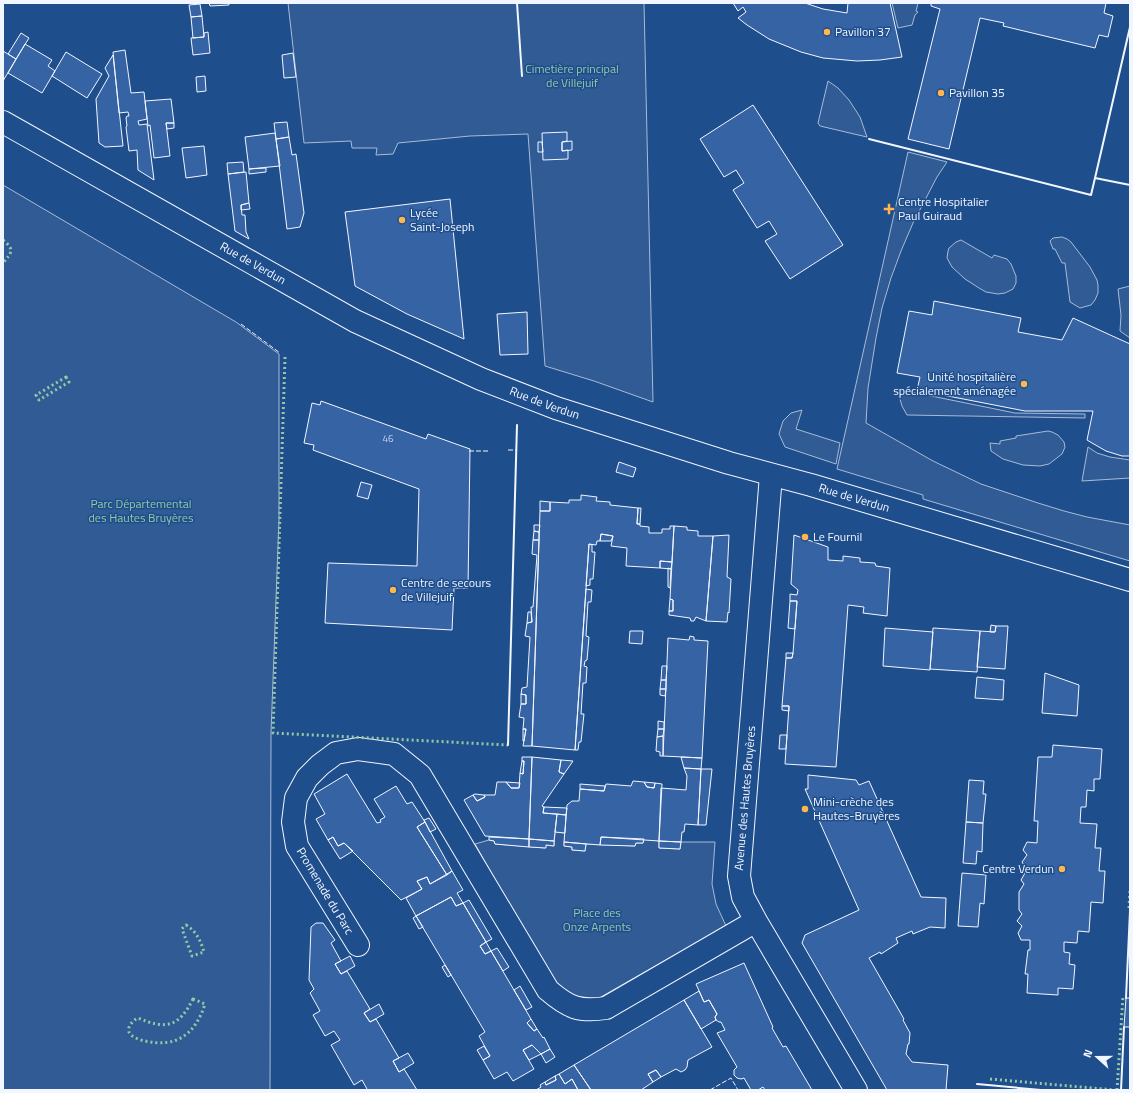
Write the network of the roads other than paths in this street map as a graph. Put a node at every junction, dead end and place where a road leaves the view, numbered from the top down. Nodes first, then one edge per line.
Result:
1 (3, 122) edge
2 (771, 475) junction
3 (1130, 580) edge
4 (756, 922) junction
5 (358, 945) dead end
6 (856, 1090) edge

1 - 2 street, Rue de Verdun
2 - 3 street, Rue de Verdun
2 - 4 street, Avenue des Hautes Bruyères
4 - 5 street, Promenade du Parc
4 - 6 street, Avenue des Hautes Bruyères

